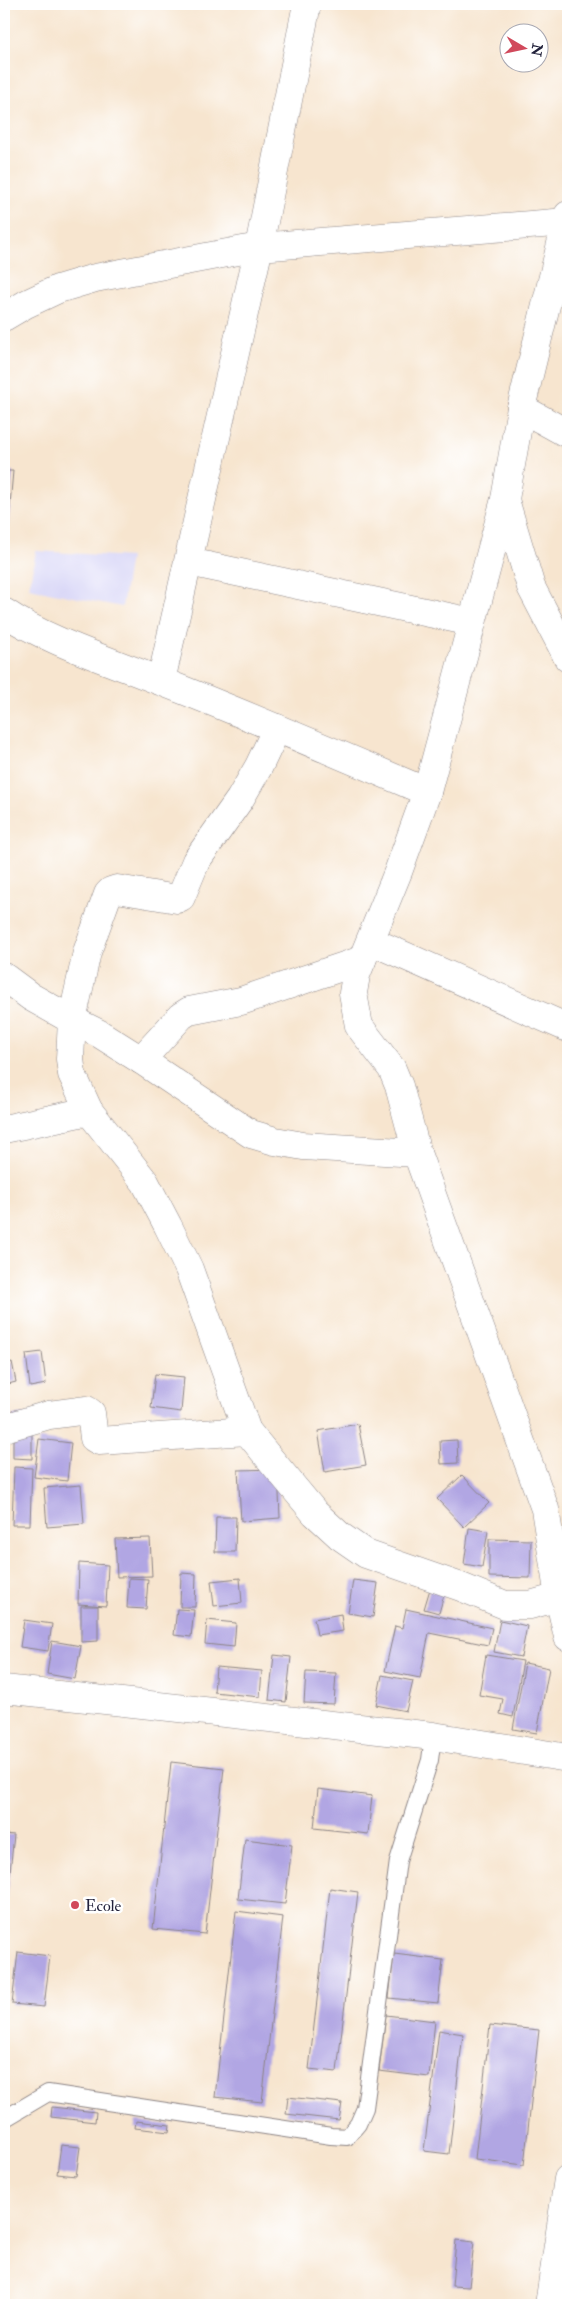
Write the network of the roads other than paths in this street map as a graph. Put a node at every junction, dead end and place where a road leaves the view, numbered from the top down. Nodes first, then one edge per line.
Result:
1 (307, 4) edge
2 (567, 218) edge
3 (259, 247) junction
4 (4, 317) edge
5 (521, 408) junction
6 (568, 434) edge
7 (505, 499) junction
8 (189, 562) junction
9 (4, 612) edge
10 (472, 622) junction
11 (568, 658) edge
12 (161, 681) junction
13 (276, 728) junction
14 (427, 792) junction
15 (366, 951) junction
16 (4, 977) edge
17 (72, 1020) junction
18 (568, 1028) edge
19 (141, 1060) junction
20 (89, 1110) junction
21 (4, 1129) edge
22 (417, 1154) junction
23 (4, 1428) edge
24 (247, 1431) junction
25 (560, 1531) edge
26 (561, 1587) edge
27 (568, 1637) edge
28 (4, 1690) edge
29 (433, 1736) junction
30 (568, 1758) edge
31 (4, 2119) edge
32 (568, 2179) edge
33 (549, 2305) edge

1 - 3 street
2 - 3 street
2 - 5 street
3 - 4 street
3 - 8 street
5 - 6 street
5 - 7 street
7 - 10 street
7 - 11 street
8 - 10 street
8 - 12 street
9 - 12 street
10 - 14 street
12 - 13 street
13 - 14 street
13 - 17 street
14 - 15 street
15 - 18 street
15 - 19 street
15 - 22 street
16 - 17 street
17 - 19 street
17 - 20 street
19 - 22 street
20 - 21 street
20 - 24 street
22 - 25 street
23 - 24 street
24 - 26 street
25 - 26 street
26 - 27 street
28 - 29 street
29 - 30 street
29 - 31 lane
32 - 33 street

